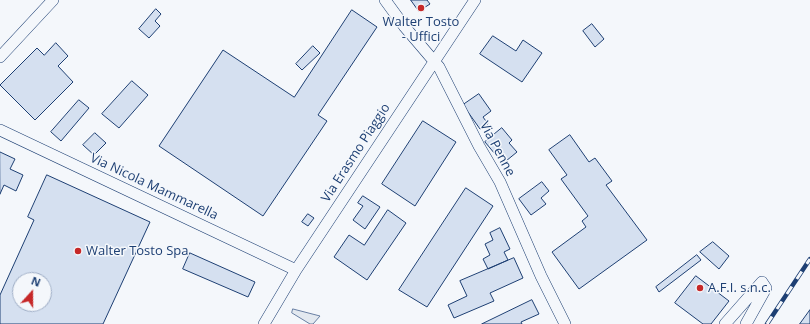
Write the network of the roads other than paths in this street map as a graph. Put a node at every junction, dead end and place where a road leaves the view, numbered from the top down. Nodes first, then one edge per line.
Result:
1 (53, 0) edge
2 (385, 0) edge
3 (475, 0) edge
4 (0, 57) edge
5 (434, 60) junction
6 (0, 130) edge
7 (296, 270) junction
8 (264, 324) edge
9 (565, 324) edge
10 (725, 324) edge
11 (746, 324) edge

1 - 4 street
2 - 5 street, Via Penne
3 - 5 street, Via Erasmo Piaggio
5 - 7 street, Via Erasmo Piaggio
5 - 9 street, Via Penne
6 - 7 street, Via Nicola Mammarella
7 - 8 street, Via Erasmo Piaggio
10 - 11 street

